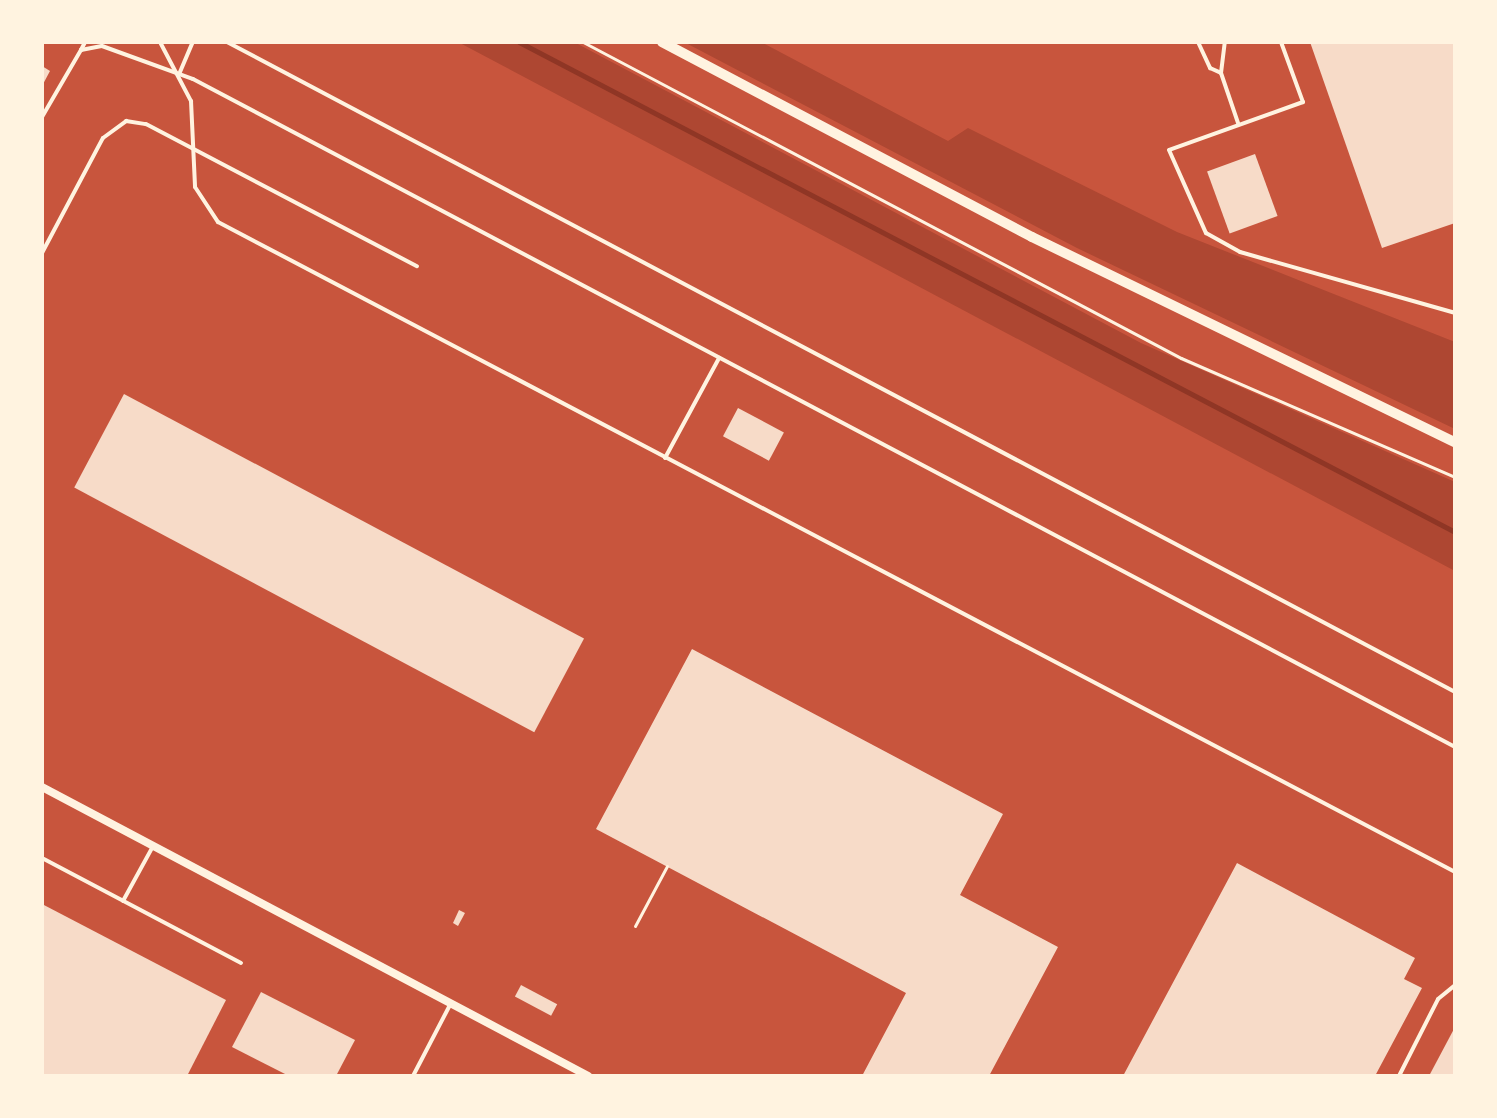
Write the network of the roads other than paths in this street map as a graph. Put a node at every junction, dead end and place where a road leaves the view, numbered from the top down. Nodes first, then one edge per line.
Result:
1 (85, 42) edge
2 (160, 42) edge
3 (193, 42) edge
4 (227, 42) edge
5 (662, 42) edge
6 (1198, 42) edge
7 (1225, 42) edge
8 (1281, 42) edge
9 (81, 50) junction
10 (179, 73) junction
11 (1221, 73) junction
12 (42, 117) edge
13 (1238, 123) junction
14 (193, 149) junction
15 (42, 253) edge
16 (417, 266) dead end
17 (1455, 313) edge
18 (720, 357) junction
19 (1455, 442) edge
20 (665, 458) junction
21 (1455, 692) edge
22 (1455, 747) edge
23 (42, 787) edge
24 (153, 846) junction
25 (42, 858) edge
26 (1455, 872) edge
27 (123, 901) junction
28 (241, 963) dead end
29 (1455, 985) edge
30 (451, 1003) junction
31 (413, 1076) edge
32 (588, 1076) edge
33 (1399, 1076) edge

1 - 9 lane
2 - 10 lane
3 - 10 lane
4 - 21 lane
5 - 19 street
6 - 11 lane
7 - 11 lane
8 - 13 lane
9 - 10 lane
9 - 12 lane
10 - 14 lane
10 - 18 lane
11 - 13 lane
13 - 17 lane
14 - 15 lane
14 - 16 lane
14 - 20 lane
18 - 20 lane
18 - 22 lane
20 - 26 lane
23 - 24 street
24 - 27 lane
24 - 30 street
25 - 27 lane
27 - 28 lane
29 - 33 lane
30 - 31 lane
30 - 32 street

